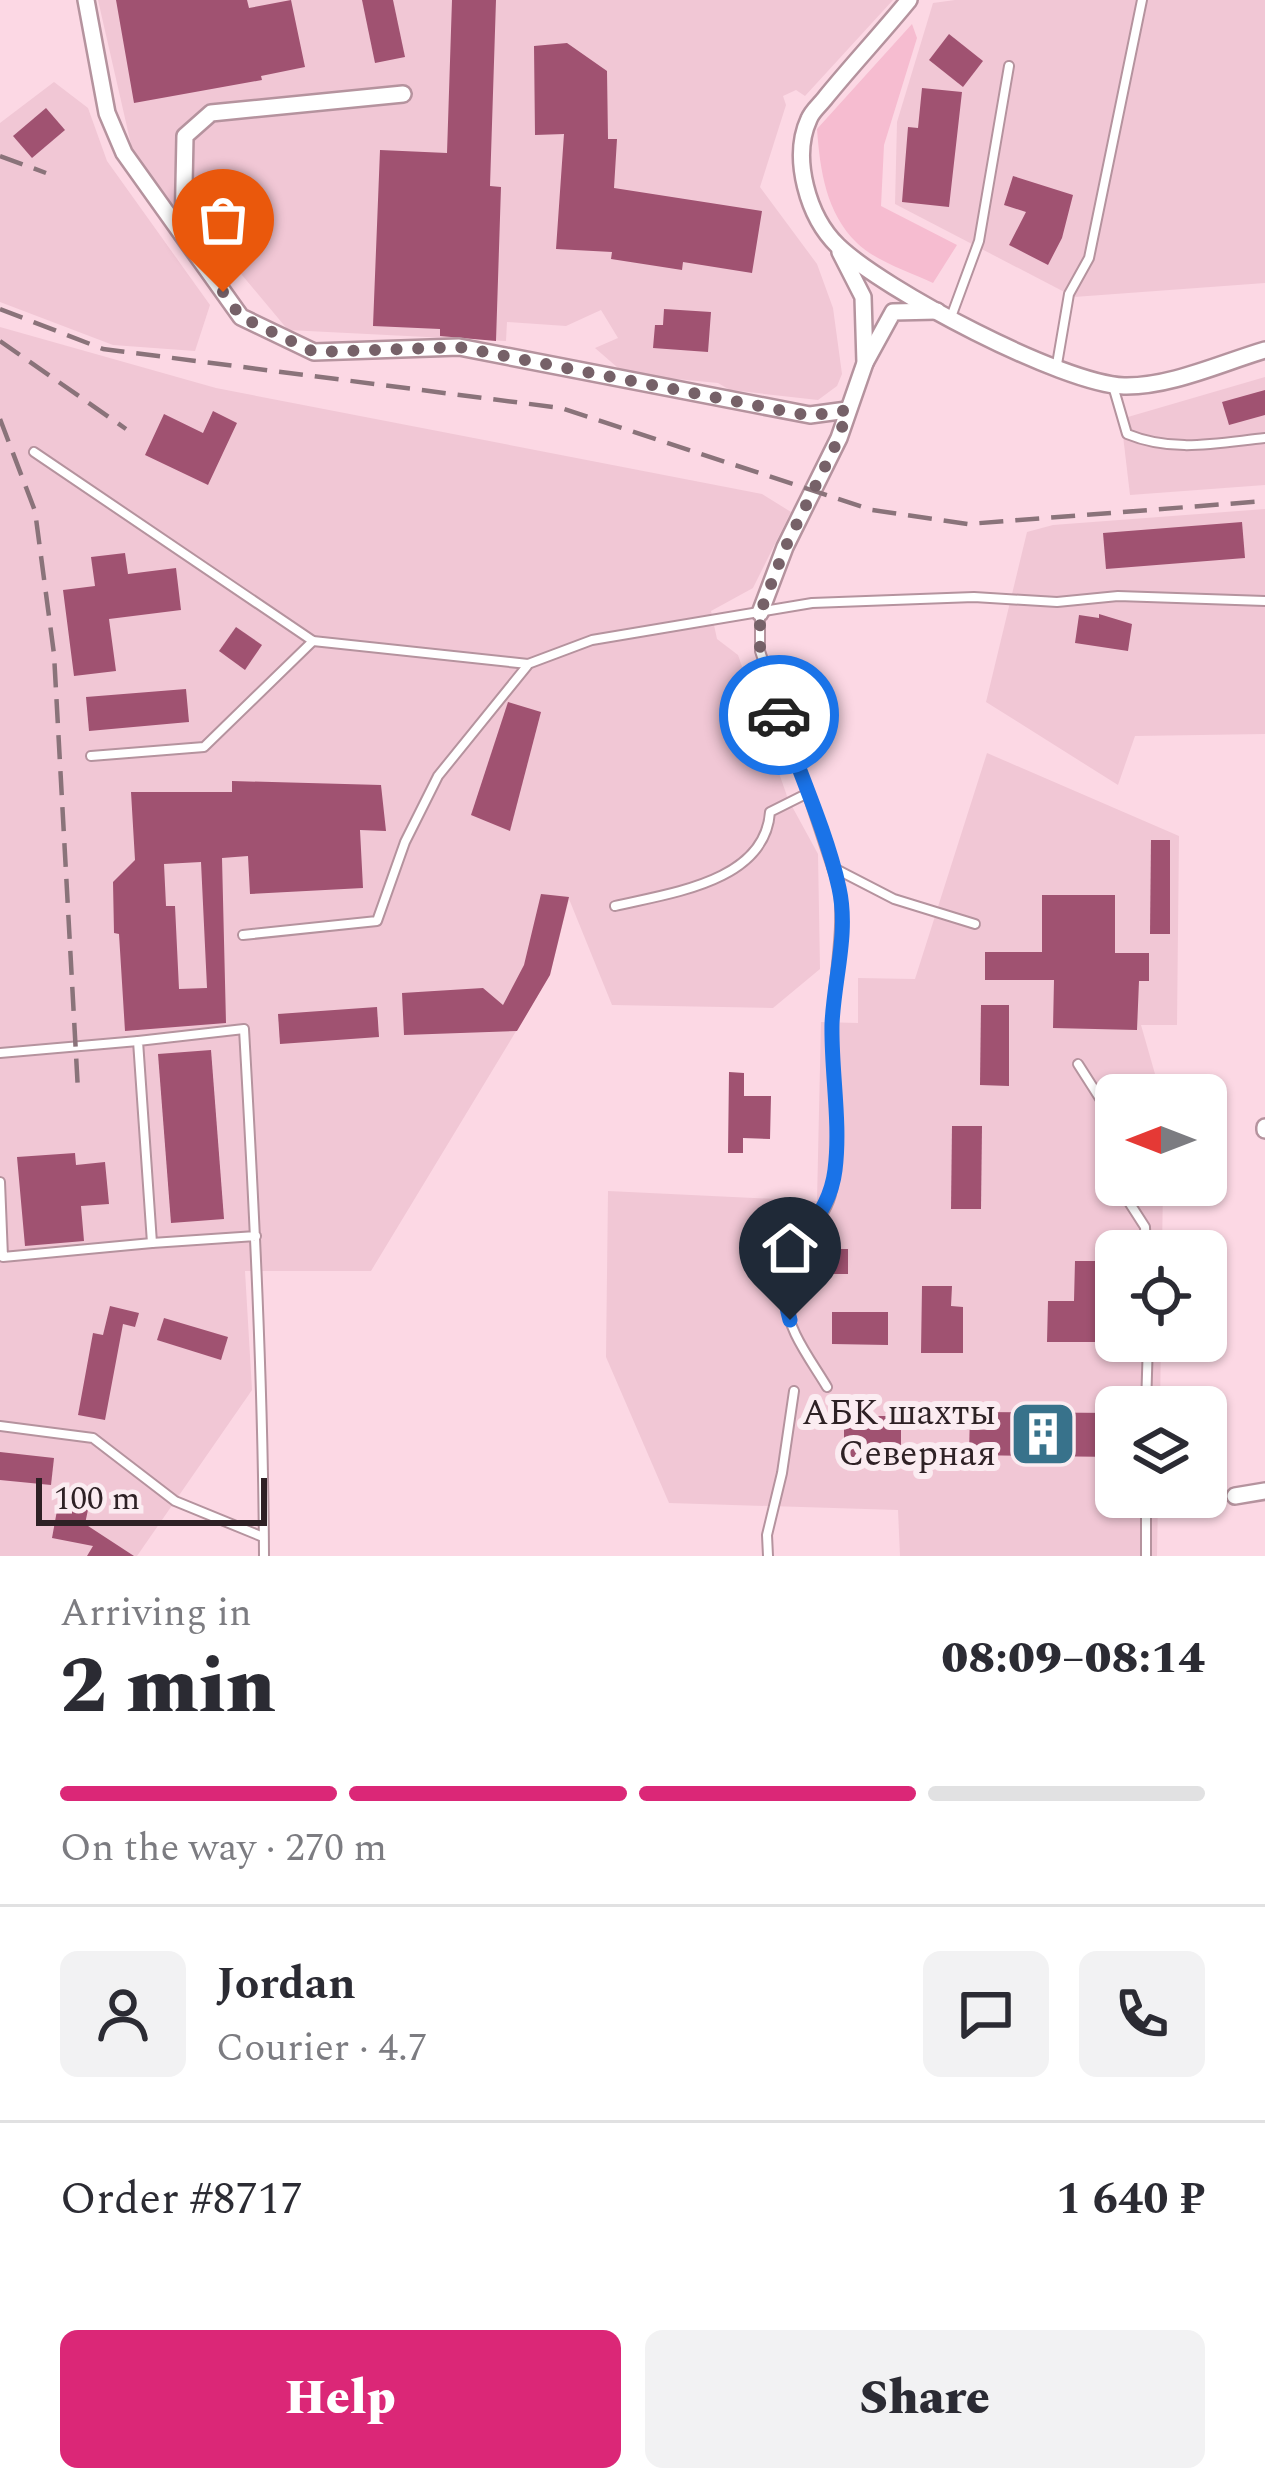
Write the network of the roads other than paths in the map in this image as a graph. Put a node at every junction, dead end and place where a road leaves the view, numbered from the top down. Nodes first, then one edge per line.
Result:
1 (86, 0) edge
2 (909, 0) edge
3 (1142, 0) edge
4 (1009, 66) dead end
5 (403, 94) dead end
6 (183, 235) junction
7 (836, 244) junction
8 (945, 314) junction
9 (1265, 350) edge
10 (865, 363) junction
11 (1056, 370) junction
12 (1112, 385) junction
13 (847, 410) junction
14 (1265, 438) edge
15 (34, 452) dead end
16 (1265, 602) edge
17 (760, 613) junction
18 (314, 641) junction
19 (528, 664) junction
20 (91, 756) dead end
21 (806, 794) junction
22 (832, 867) junction
23 (615, 906) dead end
24 (975, 924) dead end
25 (243, 934) dead end
26 (138, 1041) junction
27 (0, 1053) edge
28 (1078, 1064) dead end
29 (1095, 1091) edge
30 (0, 1182) edge
31 (256, 1236) junction
32 (152, 1243) junction
33 (827, 1387) dead end
34 (794, 1391) dead end
35 (0, 1426) edge
36 (1265, 1491) edge
37 (1235, 1496) dead end
38 (1146, 1518) edge
39 (263, 1537) junction
40 (264, 1556) edge
41 (768, 1556) edge
42 (1146, 1556) edge

1 - 6 street
2 - 7 street
3 - 11 lane
4 - 8 lane
5 - 6 street
6 - 13 street
7 - 8 street
7 - 10 street
8 - 10 street
8 - 11 street
9 - 12 street
10 - 13 street
11 - 12 street
12 - 14 lane
13 - 17 street
15 - 18 lane
16 - 17 lane
17 - 19 lane
17 - 21 lane
18 - 19 lane
18 - 20 lane
19 - 25 lane
21 - 22 lane
21 - 23 lane
22 - 24 lane
22 - 33 lane
26 - 27 lane
26 - 31 lane
26 - 32 lane
28 - 29 lane
30 - 32 lane
31 - 32 lane
31 - 39 lane
34 - 41 lane
35 - 39 lane
36 - 37 street
38 - 42 lane
39 - 40 lane

